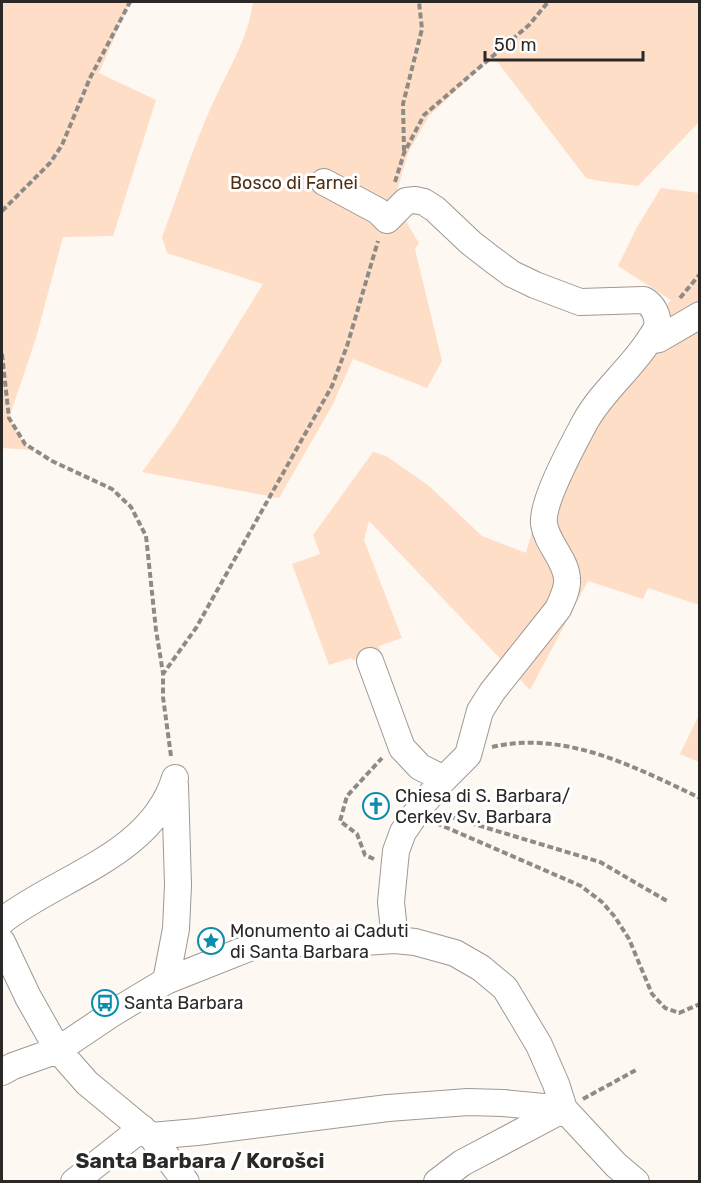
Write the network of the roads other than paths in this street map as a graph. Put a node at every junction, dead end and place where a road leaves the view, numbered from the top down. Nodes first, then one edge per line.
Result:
1 (324, 182) dead end
2 (699, 315) edge
3 (653, 334) junction
4 (370, 661) dead end
5 (444, 779) junction
6 (2, 921) edge
7 (395, 940) junction
8 (2, 942) edge
9 (166, 981) junction
10 (58, 1050) junction
11 (2, 1072) edge
12 (564, 1109) junction
13 (146, 1132) junction
14 (74, 1182) edge
15 (186, 1182) edge
16 (437, 1182) edge
17 (636, 1182) edge

1 - 3 street
2 - 3 street
3 - 5 street
4 - 5 street
5 - 7 street
6 - 9 street
7 - 9 street
7 - 12 street
8 - 10 street
9 - 10 street
10 - 11 street
10 - 13 street
12 - 13 street
12 - 16 street
12 - 17 street
13 - 14 street
13 - 15 street

